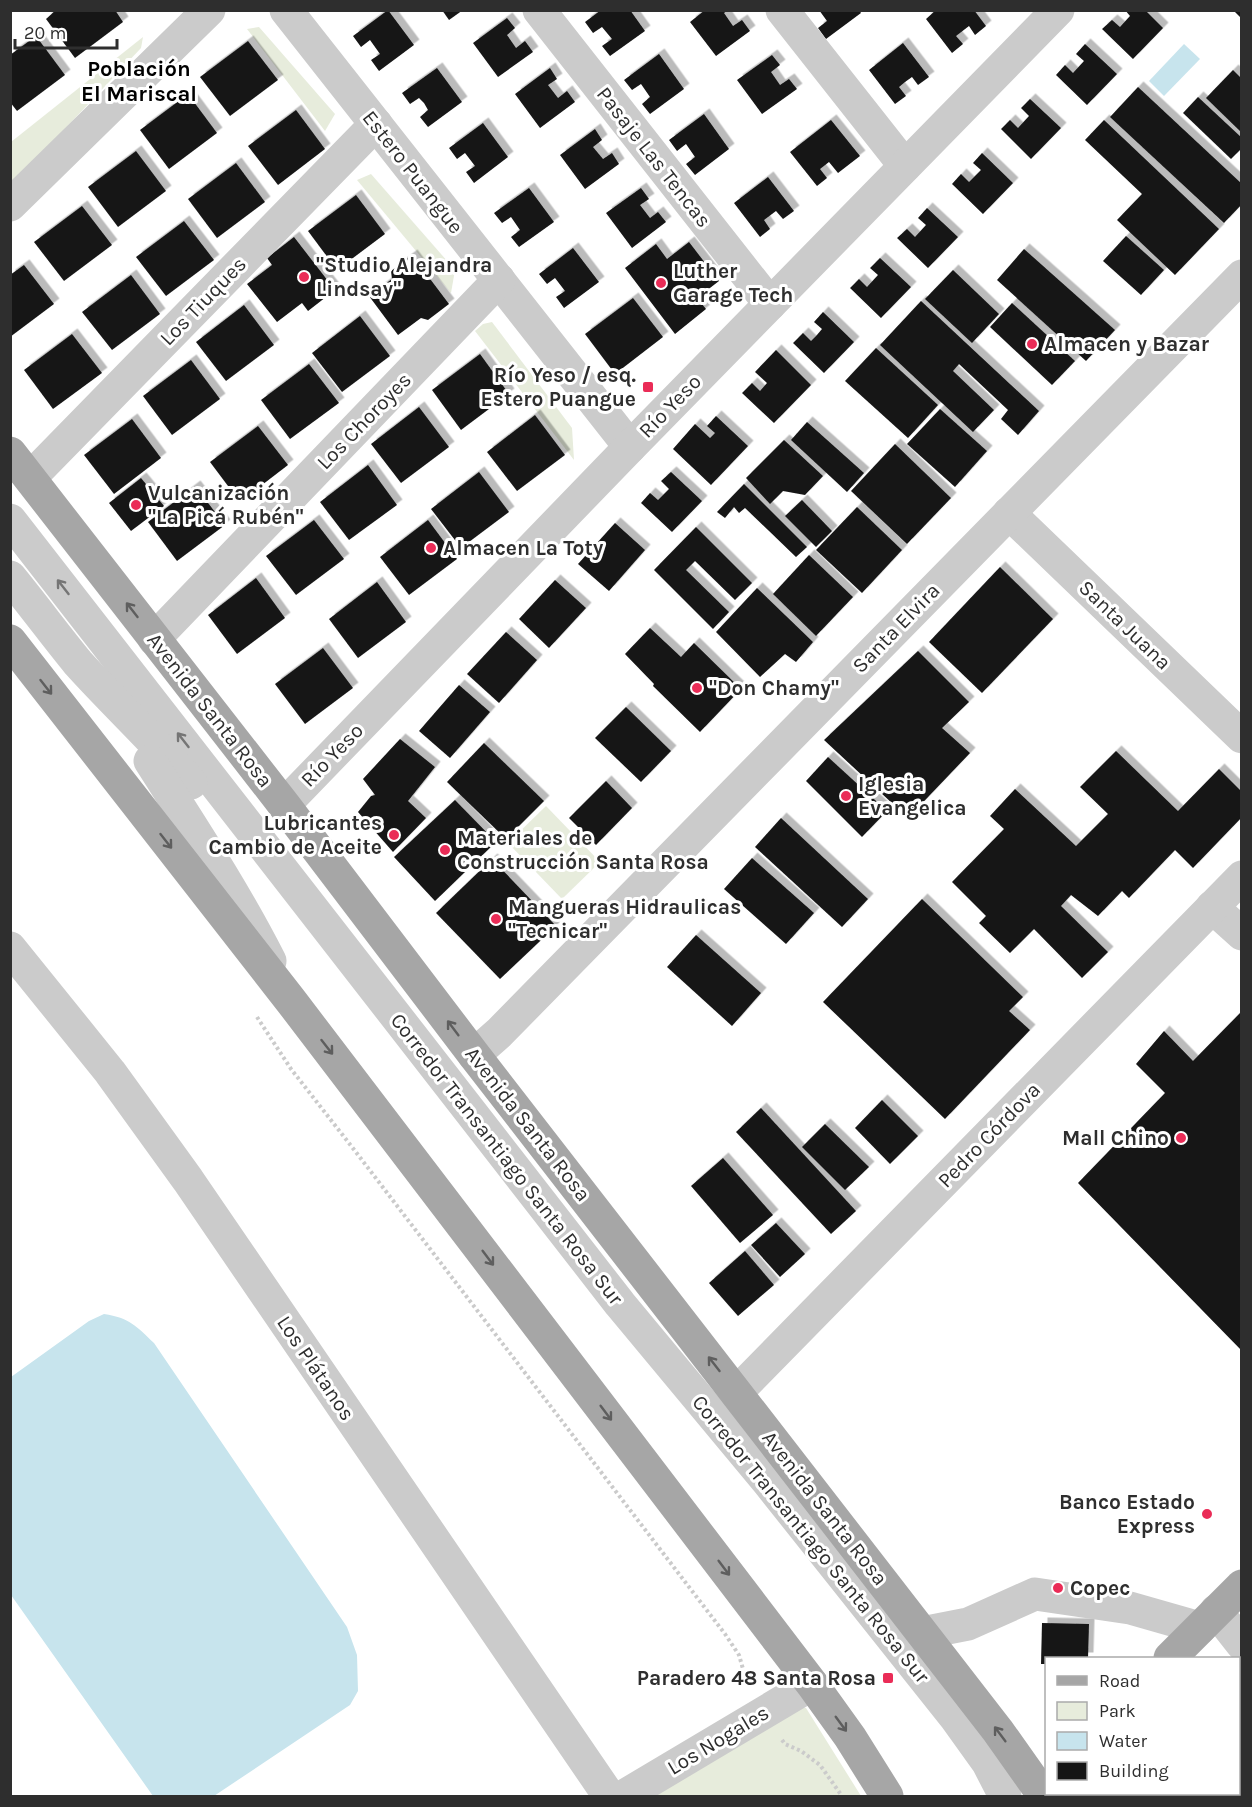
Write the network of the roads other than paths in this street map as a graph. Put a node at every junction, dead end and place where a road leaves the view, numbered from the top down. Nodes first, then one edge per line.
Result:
1 (209, 10) edge
2 (286, 10) edge
3 (539, 10) edge
4 (782, 10) edge
5 (1039, 17) edge
6 (376, 124) junction
7 (905, 166) junction
8 (10, 206) edge
9 (1242, 276) edge
10 (499, 280) junction
11 (770, 304) junction
12 (630, 447) junction
13 (20, 465) edge
14 (1009, 513) junction
15 (10, 520) edge
16 (10, 576) edge
17 (154, 639) junction
18 (10, 641) edge
19 (109, 697) junction
20 (1242, 737) edge
21 (284, 805) junction
22 (1242, 877) edge
23 (1212, 907) junction
24 (1242, 934) edge
25 (10, 948) edge
26 (291, 1001) junction
27 (474, 1055) junction
28 (736, 1393) junction
29 (1242, 1586) edge
30 (1208, 1620) junction
31 (922, 1633) junction
32 (1242, 1644) edge
33 (1172, 1657) edge
34 (812, 1684) junction
35 (1034, 1787) edge
36 (609, 1797) edge
37 (624, 1797) edge
38 (887, 1797) edge
39 (986, 1797) edge
40 (1005, 1797) edge

1 - 8 street
2 - 6 street, Estero Puangue
3 - 11 street, Pasaje Las Tencas
4 - 7 street
5 - 7 street, Río Yeso
6 - 10 street, Estero Puangue
6 - 13 street, Los Tiuques
7 - 11 street, Río Yeso
9 - 14 street, Santa Elvira
10 - 12 street, Estero Puangue
10 - 17 street, Los Choroyes
11 - 12 street, Río Yeso
12 - 21 street, Río Yeso
17 -> 13 main road, Avenida Santa Rosa
14 - 20 street, Santa Juana
14 - 27 street, Santa Elvira
40 -> 15 street, Corredor Transantiago Santa Rosa Sur
16 - 19 street, Corredor Transantiago Santa Rosa Sur
17 - 21 main road, Avenida Santa Rosa
18 -> 26 main road
19 - 26 street, Corredor Transantiago Santa Rosa Sur
19 - 39 street, Corredor Transantiago Santa Rosa Sur
27 -> 21 main road, Avenida Santa Rosa
22 - 23 street, Pedro Córdova
23 - 24 street
23 - 28 street, Pedro Córdova
25 - 36 street, Los Plátanos
26 -> 34 main road
28 -> 27 main road, Avenida Santa Rosa
28 - 31 main road, Avenida Santa Rosa
29 - 30 main road
30 - 31 street
30 - 32 street
30 - 33 main road
35 -> 31 main road, Avenida Santa Rosa
34 - 37 street, Los Nogales
34 -> 38 main road

